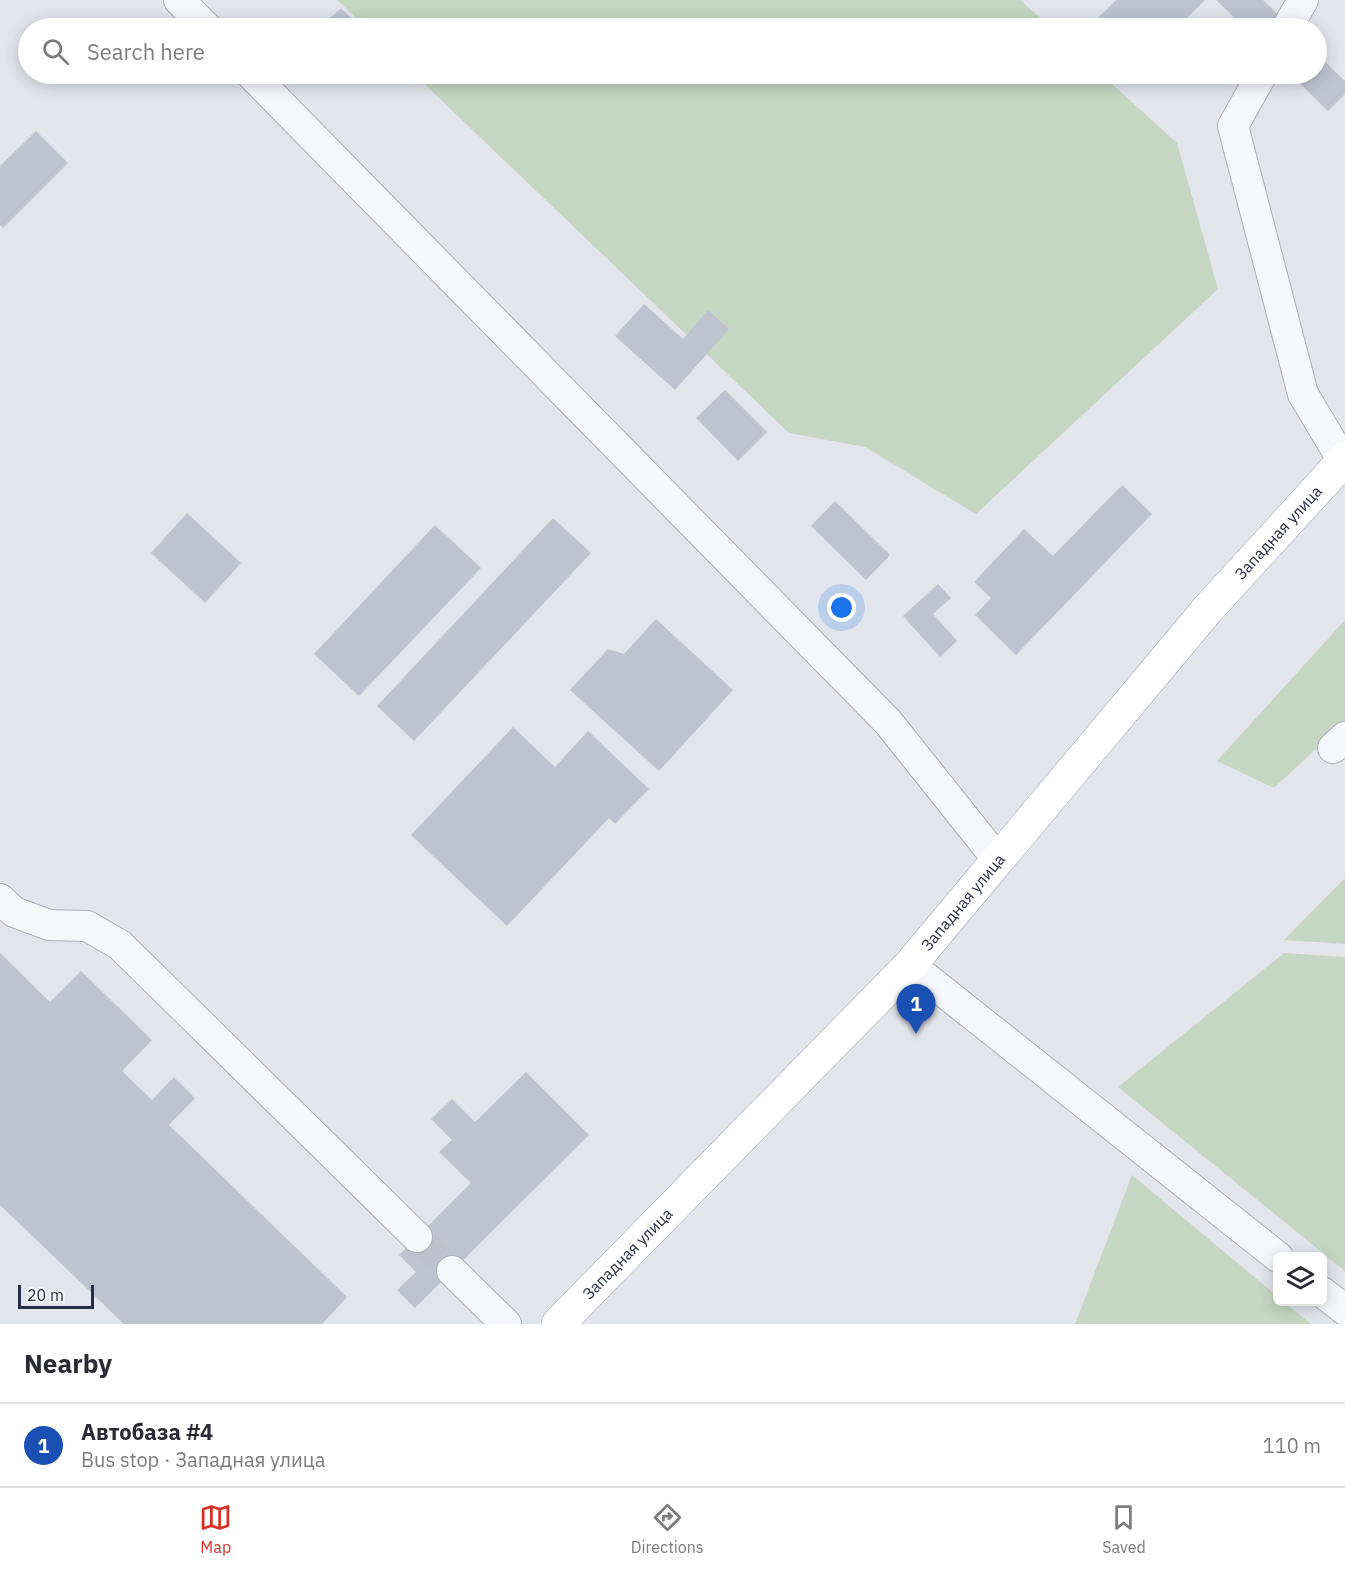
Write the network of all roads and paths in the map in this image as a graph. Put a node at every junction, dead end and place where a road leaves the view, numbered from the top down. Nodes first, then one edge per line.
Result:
1 (179, 0) edge
2 (1303, 0) edge
3 (197, 18) edge
4 (1293, 18) edge
5 (261, 84) edge
6 (1256, 84) edge
7 (1344, 460) edge
8 (998, 860) junction
9 (0, 900) edge
10 (910, 965) junction
11 (417, 1237) tunnel mouth
12 (1273, 1253) edge
13 (452, 1271) tunnel mouth
14 (1327, 1295) edge
15 (1345, 1310) edge
16 (506, 1324) edge
17 (558, 1324) edge

1 - 3 street
2 - 4 street
5 - 8 street
6 - 7 street
7 - 8 main road, Западная улица
8 - 10 main road, Западная улица
9 - 11 street
10 - 12 street
10 - 17 main road, Западная улица
13 - 16 street
14 - 15 street

